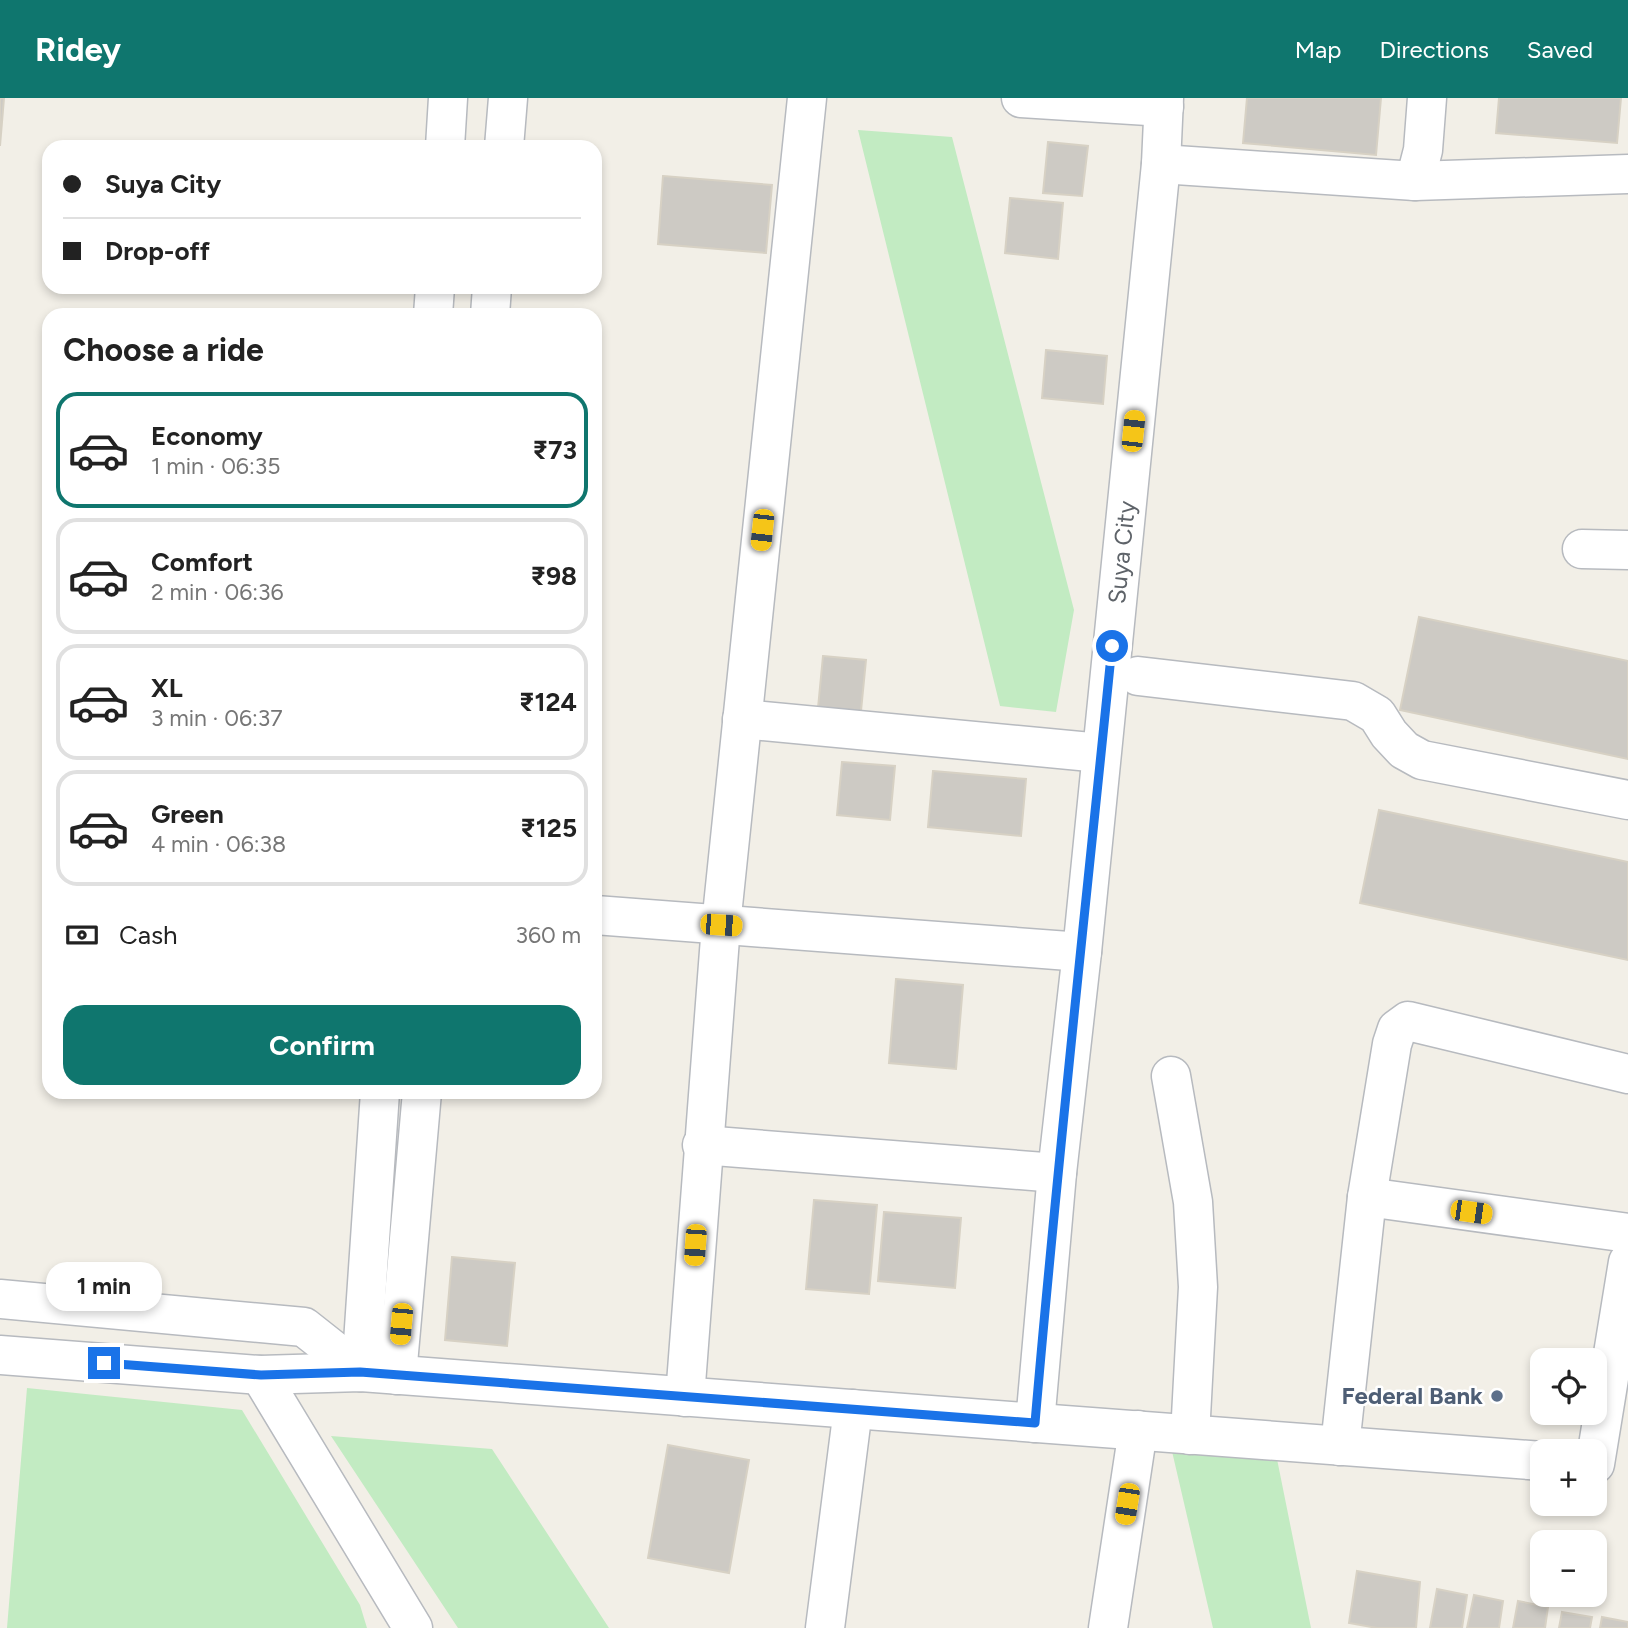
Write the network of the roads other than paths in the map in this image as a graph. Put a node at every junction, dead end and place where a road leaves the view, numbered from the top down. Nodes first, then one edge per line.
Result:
1 (448, 98) edge
2 (509, 98) edge
3 (807, 98) edge
4 (1021, 98) edge
5 (1427, 98) edge
6 (1164, 102) edge
7 (445, 140) edge
8 (505, 140) edge
9 (1161, 164) junction
10 (1628, 174) edge
11 (1415, 181) junction
12 (1582, 549) dead end
13 (1628, 550) edge
14 (1138, 676) dead end
15 (742, 719) junction
16 (1101, 752) junction
17 (1628, 800) edge
18 (602, 916) edge
19 (721, 925) junction
20 (1082, 952) junction
21 (1628, 1074) edge
22 (1171, 1076) dead end
23 (380, 1099) edge
24 (421, 1099) edge
25 (702, 1145) junction
26 (1057, 1173) junction
27 (1367, 1197) junction
28 (1628, 1233) edge
29 (1628, 1262) edge
30 (0, 1299) edge
31 (0, 1354) edge
32 (379, 1373) junction
33 (261, 1375) junction
34 (685, 1397) junction
35 (853, 1409) junction
36 (1035, 1423) junction
37 (1138, 1430) junction
38 (1190, 1434) junction
39 (1599, 1439) edge
40 (1340, 1446) junction
41 (1530, 1460) edge
42 (1607, 1465) edge
43 (1628, 1468) edge
44 (414, 1628) edge
45 (825, 1628) edge
46 (1108, 1628) edge

1 - 7 street
2 - 8 street
3 - 15 street
4 - 6 street
5 - 11 street
6 - 9 street, Suya City
9 - 11 street
9 - 16 street, Suya City
10 - 11 street
12 - 13 street
14 - 17 street
15 - 16 street
15 - 19 street
16 - 20 street, Suya City
18 - 19 street
19 - 20 street
19 - 25 street
20 - 26 street, Suya City
21 - 27 street
22 - 38 street
23 - 32 street
24 - 32 street
25 - 26 street
25 - 34 street
26 - 36 street, Suya City
27 - 28 street
27 - 40 street
29 - 39 street
30 - 32 street
31 - 33 street
32 - 33 street
32 - 34 street
33 - 44 street
34 - 35 street
35 - 36 street
35 - 45 street
36 - 37 street
37 - 38 street
37 - 46 street
38 - 40 street
40 - 41 street
42 - 43 street

